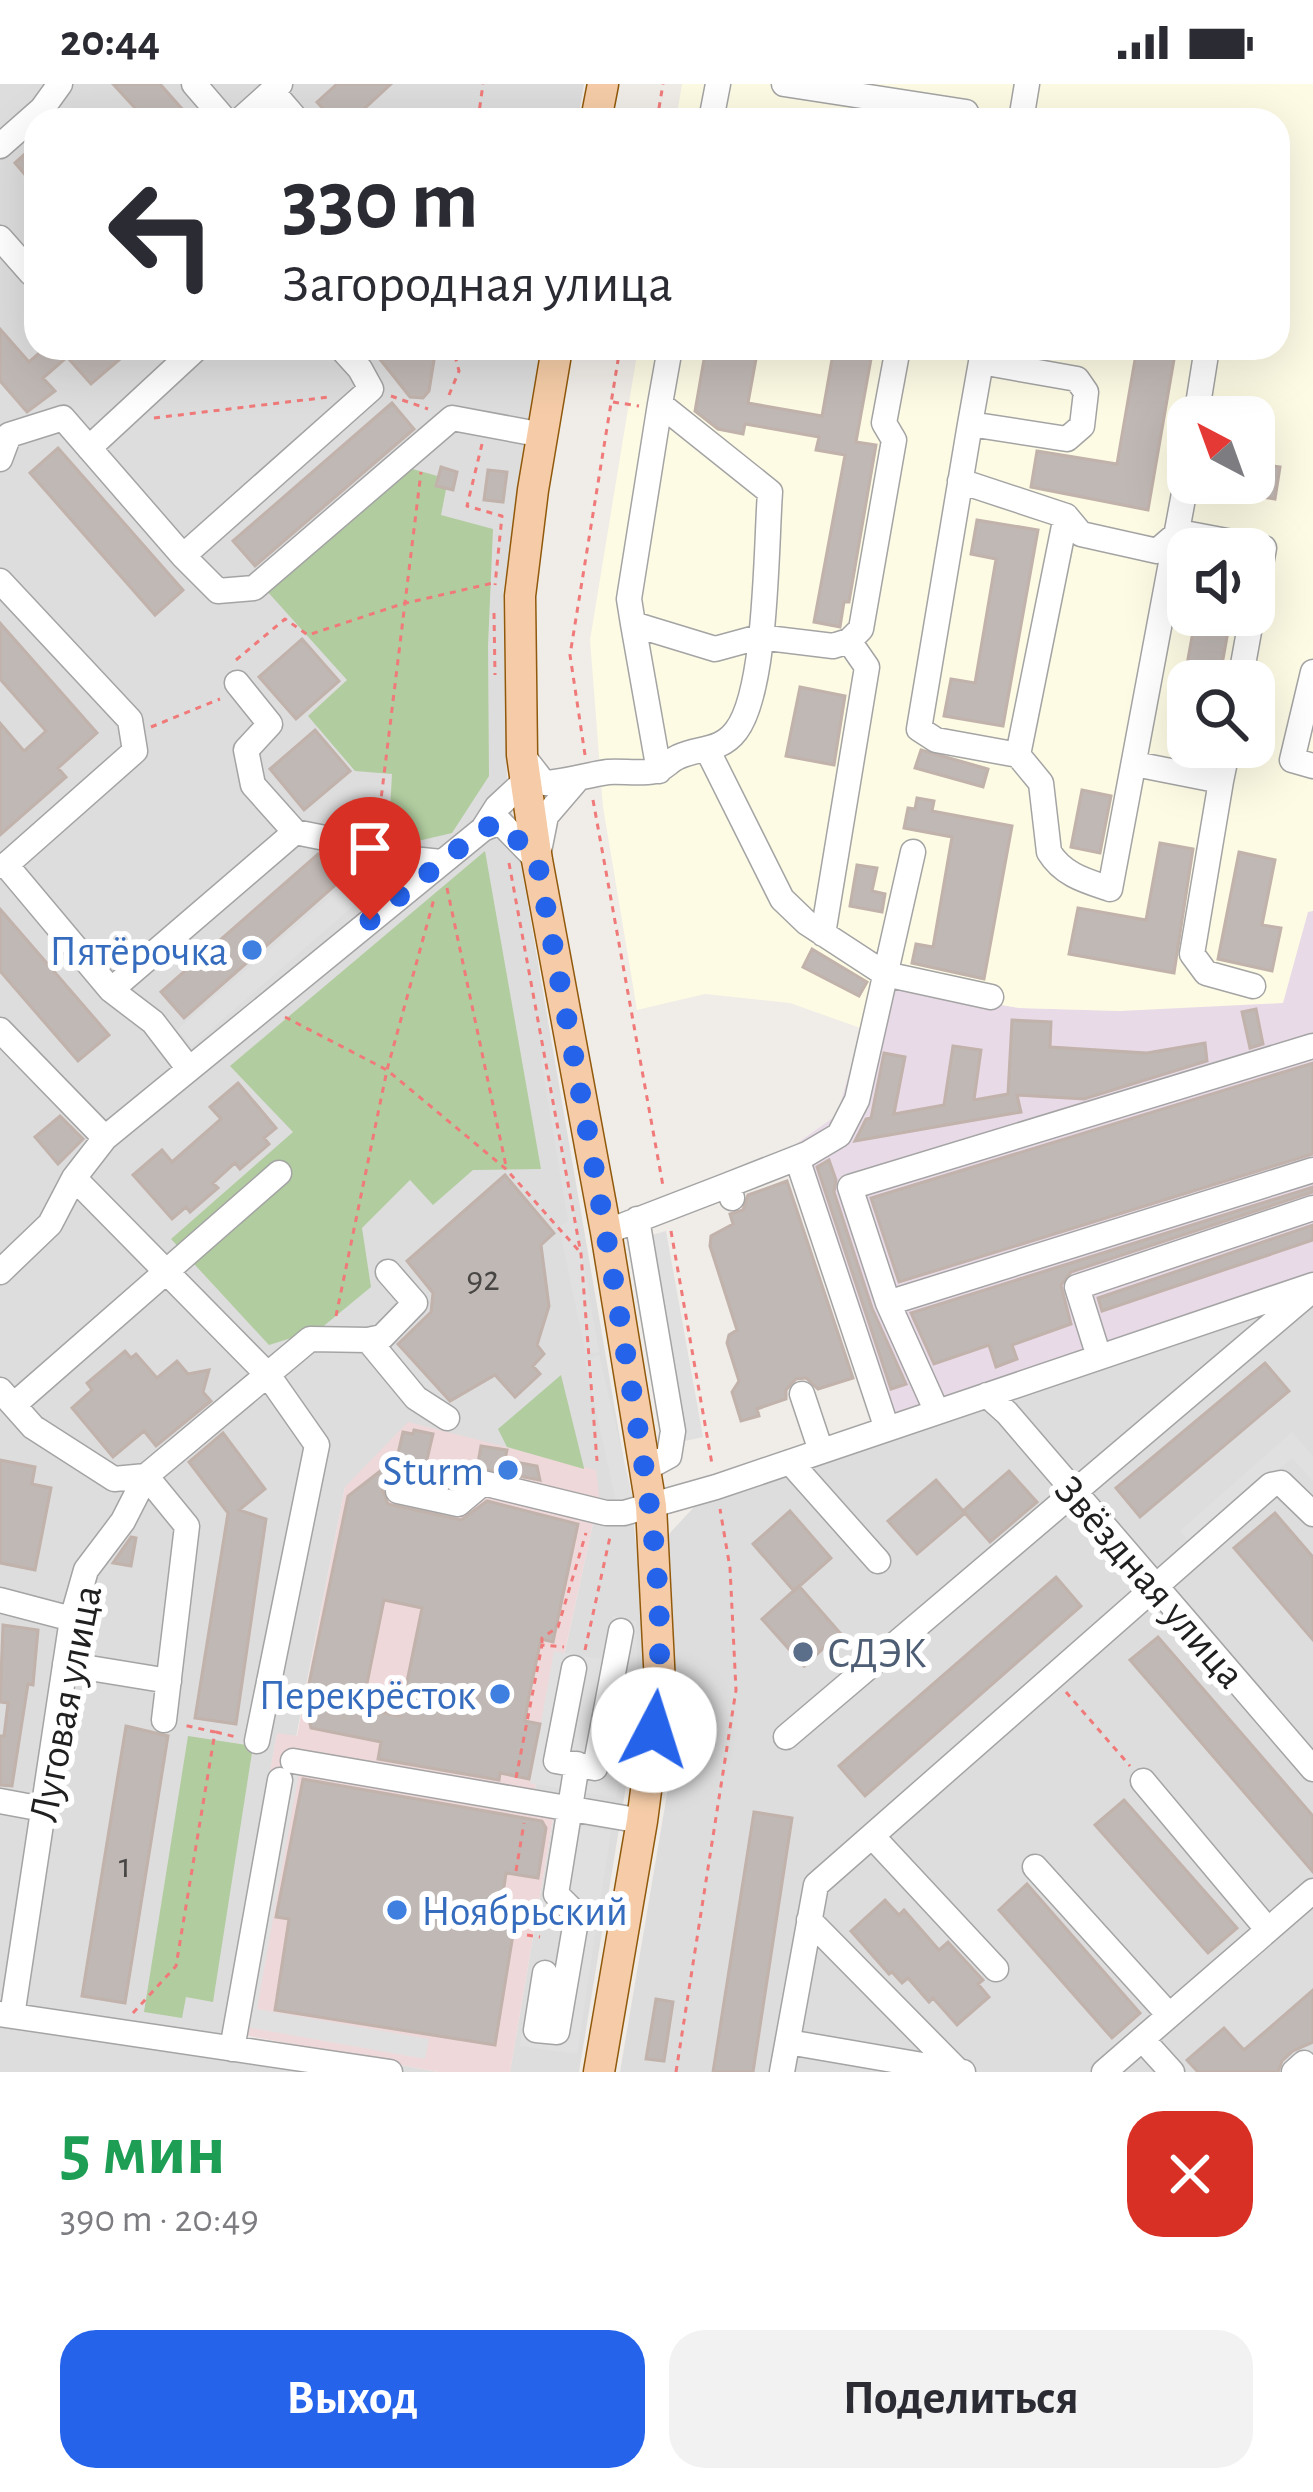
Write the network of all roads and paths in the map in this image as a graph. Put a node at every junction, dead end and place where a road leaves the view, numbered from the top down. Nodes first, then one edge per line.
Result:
1 (194, 84) edge
2 (784, 84) edge
3 (276, 88) edge
4 (937, 106) edge
5 (214, 108) edge
6 (254, 108) edge
7 (0, 238) edge
8 (24, 265) edge
9 (184, 360) edge
10 (352, 360) edge
11 (456, 360) edge
12 (555, 360) edge
13 (668, 360) edge
14 (896, 360) edge
15 (981, 360) edge
16 (1002, 360) edge
17 (1205, 360) edge
18 (371, 389) junction
19 (1199, 396) edge
20 (328, 397) dead end
21 (611, 401) dead end
22 (659, 406) junction
23 (446, 416) junction
24 (116, 423) junction
25 (487, 424) junction
26 (970, 424) junction
27 (542, 435) junction
28 (3, 440) edge
29 (425, 441) junction
30 (88, 448) junction
31 (960, 481) junction
32 (1066, 516) junction
33 (1167, 542) edge
34 (183, 556) junction
35 (0, 581) edge
36 (495, 583) junction
37 (1167, 597) edge
38 (402, 604) junction
39 (633, 623) junction
40 (759, 638) junction
41 (849, 641) junction
42 (1313, 672) edge
43 (237, 683) junction
44 (495, 687) dead end
45 (133, 734) junction
46 (708, 751) junction
47 (1018, 755) junction
48 (1136, 764) junction
49 (1313, 766) edge
50 (524, 768) junction
51 (1224, 768) edge
52 (658, 771) junction
53 (577, 781) junction
54 (1221, 782) junction
55 (483, 829) junction
56 (295, 832) junction
57 (913, 852) dead end
58 (374, 855) junction
59 (523, 862) junction
60 (442, 865) junction
61 (3, 866) edge
62 (823, 934) junction
63 (885, 974) junction
64 (1252, 986) dead end
65 (111, 990) junction
66 (991, 997) dead end
67 (262, 1006) junction
68 (0, 1030) edge
69 (1313, 1046) edge
70 (189, 1069) junction
71 (387, 1070) junction
72 (105, 1138) junction
73 (797, 1158) junction
74 (506, 1169) junction
75 (1313, 1170) edge
76 (279, 1173) dead end
77 (74, 1178) junction
78 (1313, 1208) edge
79 (637, 1220) junction
80 (607, 1232) junction
81 (581, 1254) junction
82 (169, 1271) junction
83 (0, 1272) edge
84 (388, 1272) dead end
85 (1313, 1288) edge
86 (888, 1303) junction
87 (332, 1337) junction
88 (368, 1340) junction
89 (1099, 1358) junction
90 (268, 1376) junction
91 (802, 1394) dead end
92 (987, 1395) junction
93 (8, 1397) edge
94 (937, 1412) junction
95 (447, 1418) dead end
96 (887, 1429) junction
97 (821, 1451) junction
98 (597, 1461) dead end
99 (790, 1462) junction
100 (645, 1469) junction
101 (146, 1476) junction
102 (398, 1491) dead end
103 (1075, 1492) junction
104 (651, 1506) junction
105 (593, 1508) junction
106 (1313, 1514) edge
107 (878, 1561) dead end
108 (1156, 1586) junction
109 (0, 1600) edge
110 (72, 1619) junction
111 (621, 1630) dead end
112 (542, 1645) dead end
113 (65, 1664) junction
114 (574, 1667) dead end
115 (1054, 1678) junction
116 (169, 1681) junction
117 (164, 1720) joint
118 (786, 1737) dead end
119 (257, 1741) dead end
120 (577, 1764) junction
121 (1313, 1769) edge
122 (1143, 1781) joint
123 (0, 1801) edge
124 (43, 1809) junction
125 (569, 1809) junction
126 (525, 1821) dead end
127 (642, 1821) junction
128 (872, 1836) junction
129 (1035, 1867) dead end
130 (516, 1870) dead end
131 (1313, 1891) edge
132 (809, 1919) junction
133 (1268, 1930) junction
134 (527, 1934) dead end
135 (540, 1937) dead end
136 (996, 1969) dead end
137 (545, 1973) dead end
138 (6, 2015) edge
139 (1169, 2015) junction
140 (116, 2032) junction
141 (1142, 2039) junction
142 (788, 2042) junction
143 (237, 2057) edge
144 (390, 2072) edge
145 (599, 2072) edge
146 (782, 2072) edge
147 (962, 2072) edge
148 (1104, 2072) edge
149 (1172, 2072) edge
150 (1294, 2072) edge
151 (1312, 2072) edge

1 - 5 street
2 - 4 street
3 - 6 street
7 - 8 street
9 - 24 street
10 - 18 street
11 - 23 path
12 - 27 main road
13 - 22 street
14 - 41 street
15 - 26 street
16 - 26 street
17 - 19 street
18 - 23 path
18 - 34 street
20 - 24 path
21 - 22 path
22 - 39 street
22 - 40 street
23 - 25 street
23 - 29 street
24 - 30 street
25 - 27 street
25 - 36 path
26 - 31 street
27 - 50 main road
28 - 30 street
29 - 34 street
29 - 38 path
30 - 34 street
31 - 32 street
31 - 47 street
32 - 33 street
32 - 47 street
35 - 45 street
36 - 38 path
36 - 44 path
37 - 48 street
38 - 43 path
38 - 58 path
39 - 40 street
39 - 52 street
40 - 41 street
40 - 46 street
41 - 62 street
42 - 49 street
43 - 45 path
43 - 56 street
45 - 61 street
46 - 52 street
46 - 62 street
47 - 48 street
48 - 54 street
50 - 53 street
50 - 55 street
50 - 59 main road
51 - 54 street
52 - 53 street
53 - 59 street
54 - 64 street
55 - 59 street
55 - 60 street
56 - 58 street
56 - 65 street
57 - 63 street
58 - 60 street
59 - 80 main road
59 - 81 path
60 - 67 street
60 - 71 path
60 - 74 path
61 - 65 street
62 - 63 street
63 - 66 street
63 - 73 street
65 - 70 street
67 - 70 street
67 - 71 path
68 - 72 street
69 - 86 street
70 - 72 street
71 - 74 path
71 - 87 path
72 - 77 street
73 - 79 street
73 - 96 street
74 - 81 path
75 - 86 street
76 - 82 street
77 - 82 street
77 - 83 street
78 - 89 street
79 - 80 street
79 - 100 street
80 - 100 main road
81 - 98 path
82 - 90 street
82 - 93 street
84 - 88 street
85 - 89 street
85 - 103 street
86 - 94 street
87 - 88 street
87 - 90 street
88 - 95 street
89 - 92 street
90 - 101 street
90 - 119 street
91 - 97 street
92 - 94 street
92 - 103 street, Звёздная улица
93 - 101 street
94 - 96 street
96 - 97 street
97 - 99 street
99 - 104 street
99 - 107 street
100 - 104 main road
101 - 110 street, Луговая улица
101 - 116 street
102 - 105 street
103 - 108 street, Звёздная улица
103 - 118 street
104 - 105 street
104 - 127 main road
105 - 112 path
106 - 108 street
108 - 115 street
108 - 121 street, Звёздная улица
109 - 110 street
110 - 113 street, Луговая улица
111 - 120 street
113 - 116 street
113 - 124 street, Луговая улица
114 - 120 street
115 - 122 path
115 - 128 street
116 - 117 street
117 - 140 path
120 - 125 street
122 - 133 street
123 - 124 street
124 - 138 street, Луговая улица
125 - 127 street
125 - 137 street
125 - 143 street
126 - 130 path
127 - 145 main road
128 - 132 street
128 - 136 street
129 - 139 street
131 - 133 street
132 - 142 street
132 - 147 street
133 - 139 street
134 - 135 path
138 - 140 street
139 - 141 street
140 - 143 street
141 - 148 street
141 - 149 street
142 - 146 street
142 - 147 street
143 - 144 street
150 - 151 street

